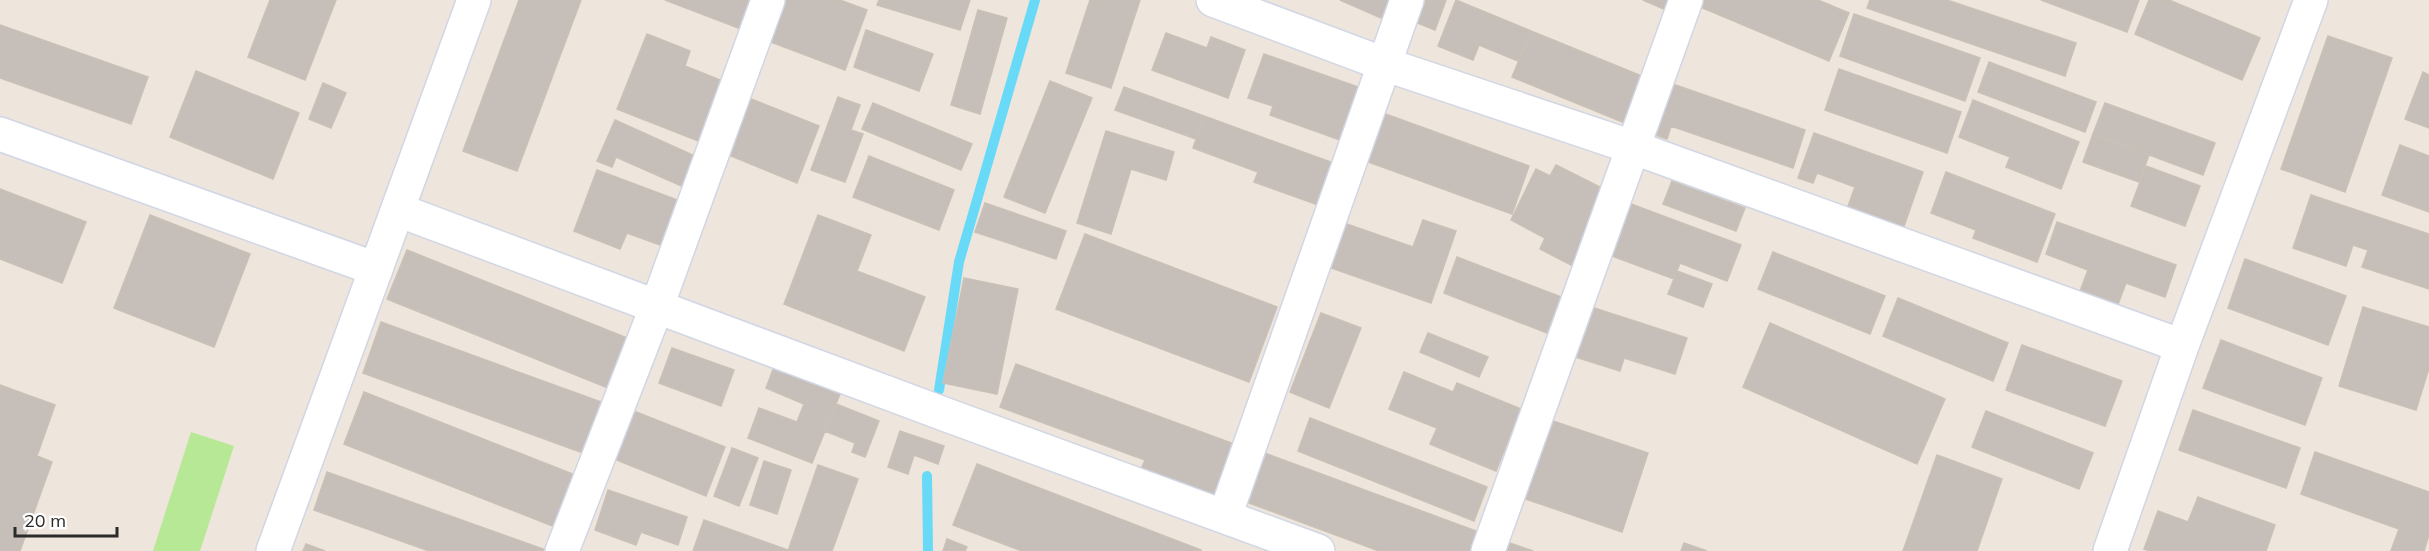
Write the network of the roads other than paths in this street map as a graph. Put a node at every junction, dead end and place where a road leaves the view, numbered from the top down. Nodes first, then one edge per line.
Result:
1 (474, 0) edge
2 (768, 0) edge
3 (1213, 0) edge
4 (1407, 0) edge
5 (1686, 0) edge
6 (2311, 0) edge
7 (1384, 64) junction
8 (0, 134) edge
9 (1632, 147) junction
10 (398, 210) junction
11 (376, 269) junction
12 (657, 306) junction
13 (2182, 345) junction
14 (1225, 516) junction
15 (273, 551) edge
16 (562, 551) edge
17 (1318, 551) edge
18 (1488, 551) edge
19 (2110, 551) edge

1 - 10 street
2 - 12 street
3 - 7 street
4 - 7 street
5 - 9 street
6 - 13 street
7 - 9 street
7 - 14 street
8 - 11 street
9 - 13 street
9 - 18 street
10 - 11 street
10 - 12 street
11 - 15 street
12 - 14 street
12 - 16 street
13 - 19 street
14 - 17 street

